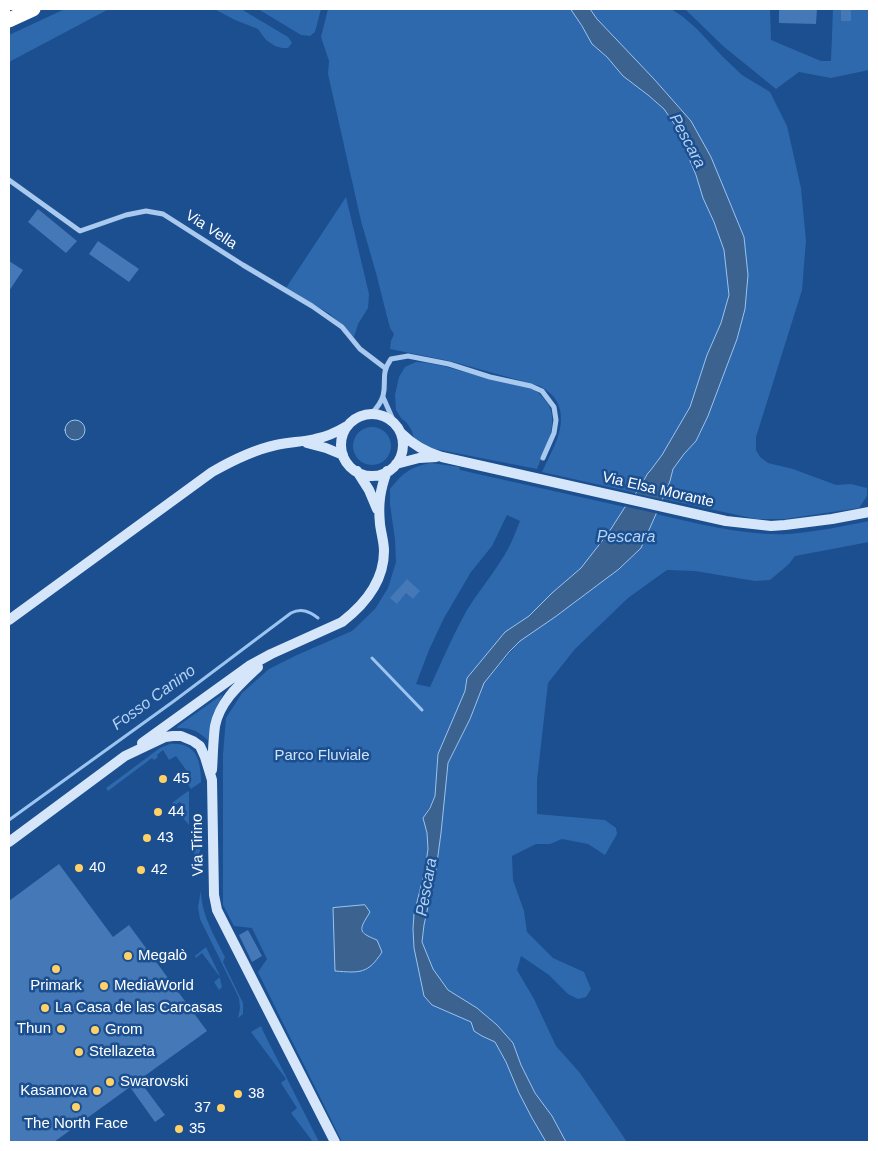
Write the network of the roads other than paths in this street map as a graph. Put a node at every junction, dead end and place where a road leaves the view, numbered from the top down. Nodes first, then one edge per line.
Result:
1 (33, 9) edge
2 (9, 20) edge
3 (9, 180) edge
4 (385, 368) junction
5 (383, 397) junction
6 (371, 414) junction
7 (394, 422) junction
8 (347, 426) junction
9 (400, 433) junction
10 (296, 442) junction
11 (343, 455) junction
12 (442, 458) junction
13 (543, 458) dead end
14 (396, 464) junction
15 (356, 471) junction
16 (388, 471) junction
17 (869, 512) edge
18 (380, 525) junction
19 (9, 620) edge
20 (271, 654) junction
21 (125, 756) junction
22 (212, 780) junction
23 (9, 842) edge
24 (335, 1142) edge

1 - 2 highway
3 - 4 street, Via Vella
4 - 5 street
4 - 13 street
5 - 6 street
5 - 7 street
6 - 7 street
6 - 8 street
7 - 9 street
8 - 10 street
8 - 11 street
9 - 12 street, Via Elsa Morante
9 - 14 street
10 - 11 street
10 - 19 street
11 - 15 street
12 - 14 street, Via Elsa Morante
12 - 17 street, Via Elsa Morante
14 - 16 street
15 - 16 street
15 - 18 street
16 - 18 street
18 - 20 street
20 - 21 street
20 - 22 street
21 - 22 street, Via Tirino
21 - 23 street, Via Tirino
22 - 24 street, Via Tirino

